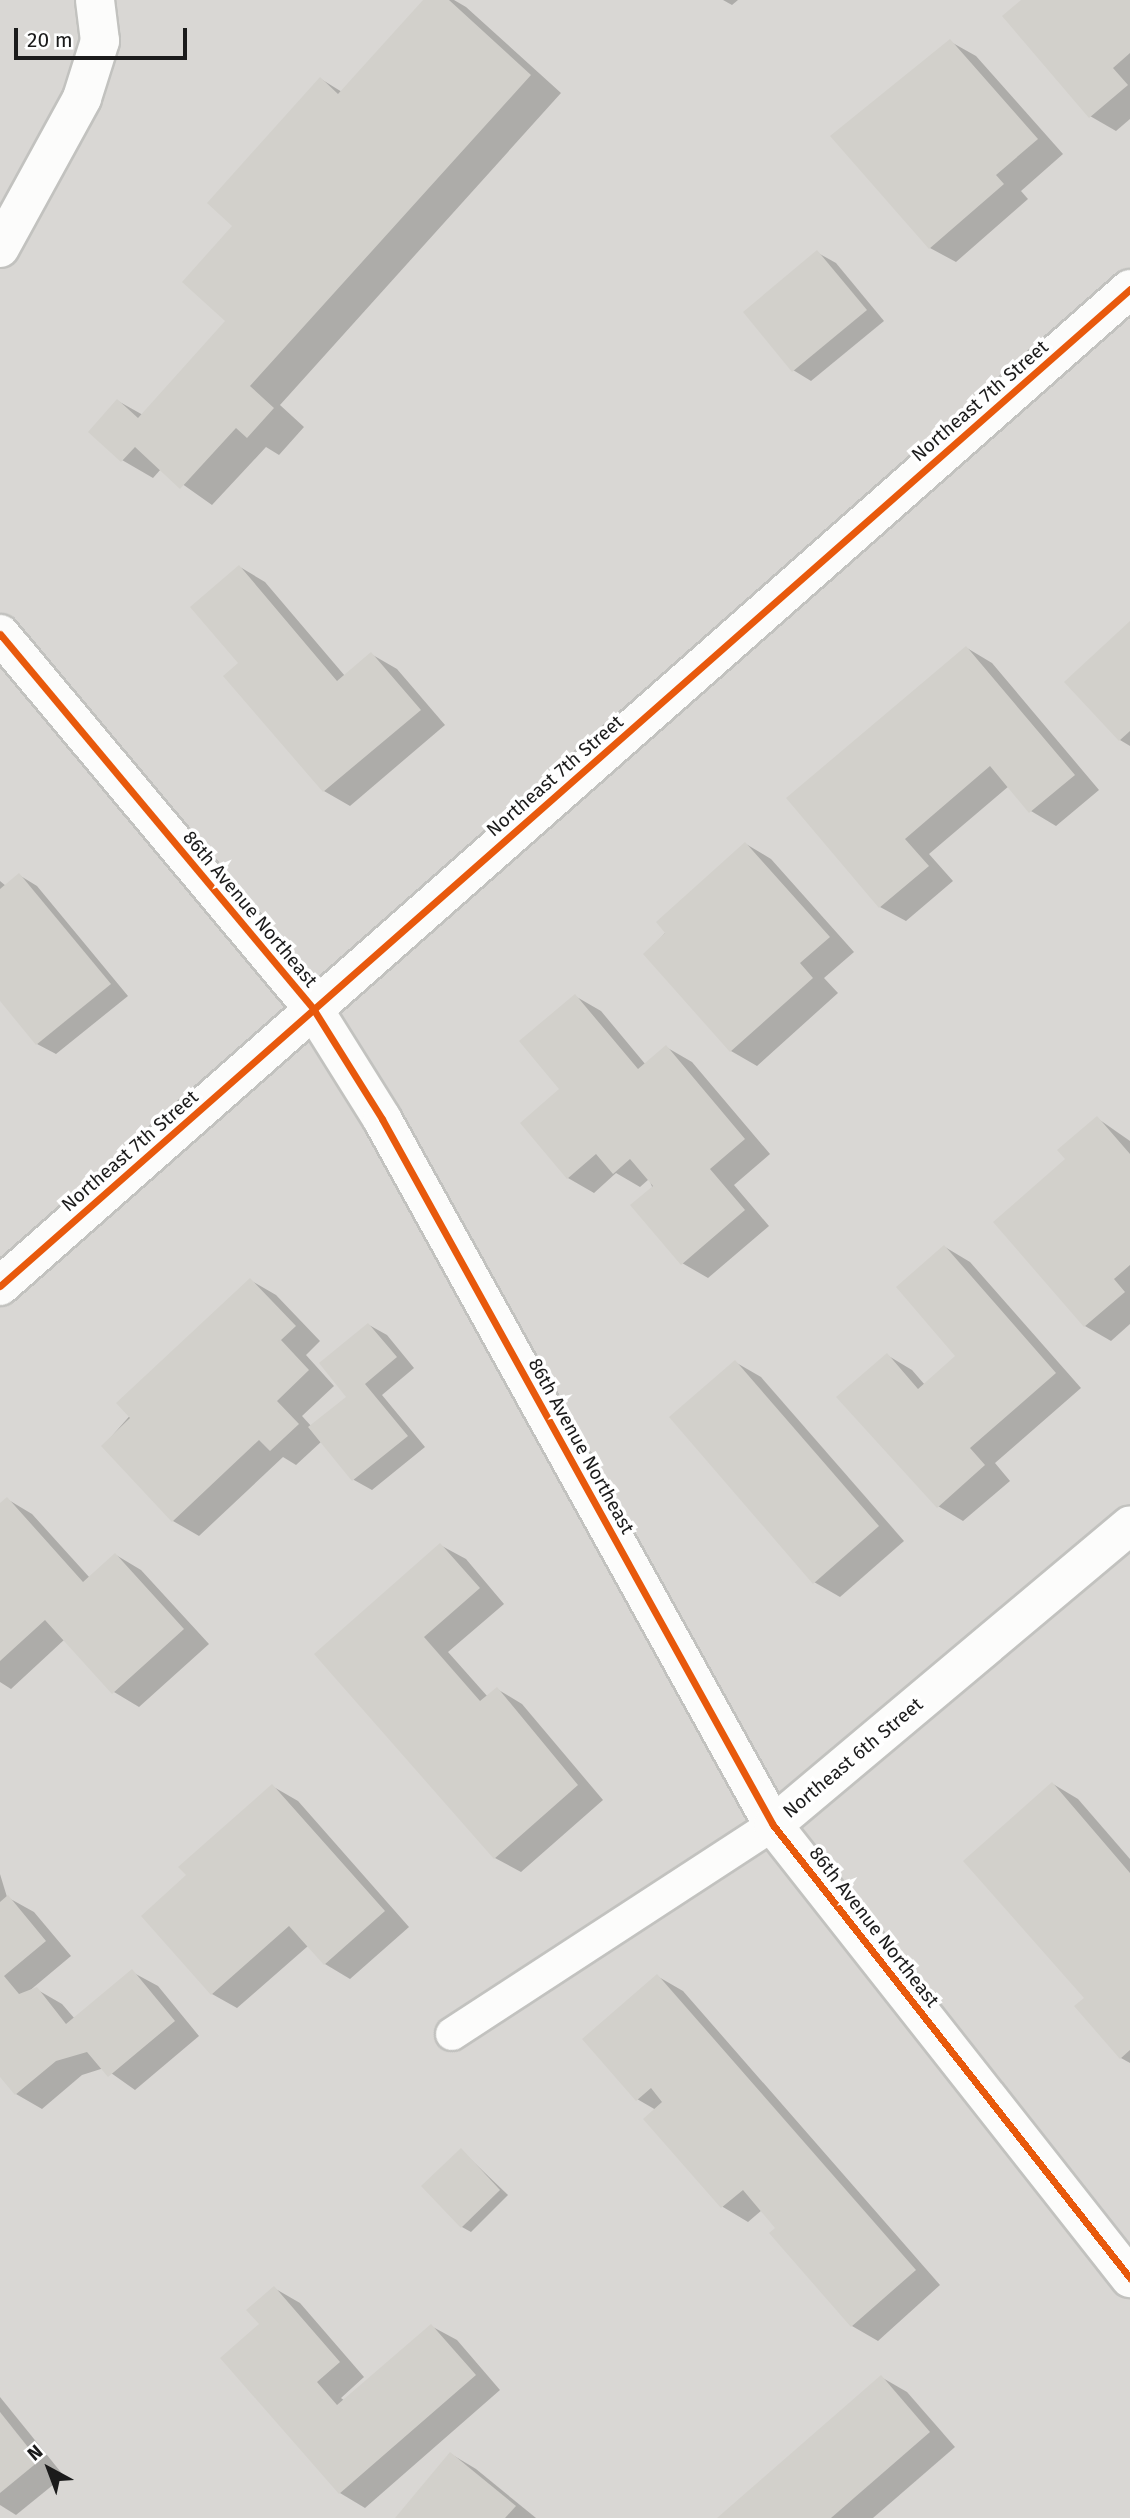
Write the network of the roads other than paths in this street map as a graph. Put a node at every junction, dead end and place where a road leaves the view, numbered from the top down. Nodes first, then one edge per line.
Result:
1 (95, 0) edge
2 (0, 248) edge
3 (1130, 289) edge
4 (0, 634) edge
5 (314, 1010) junction
6 (0, 1286) edge
7 (1130, 1525) edge
8 (773, 1825) junction
9 (452, 2034) dead end
10 (1130, 2278) edge

1 - 2 street
3 - 5 street, Northeast 7th Street
4 - 5 street, 86th Avenue Northeast
5 - 6 street, Northeast 7th Street
5 - 8 street, 86th Avenue Northeast
7 - 8 street, Northeast 6th Street
8 - 9 lane, Northeast 6th Street
8 - 10 street, 86th Avenue Northeast

